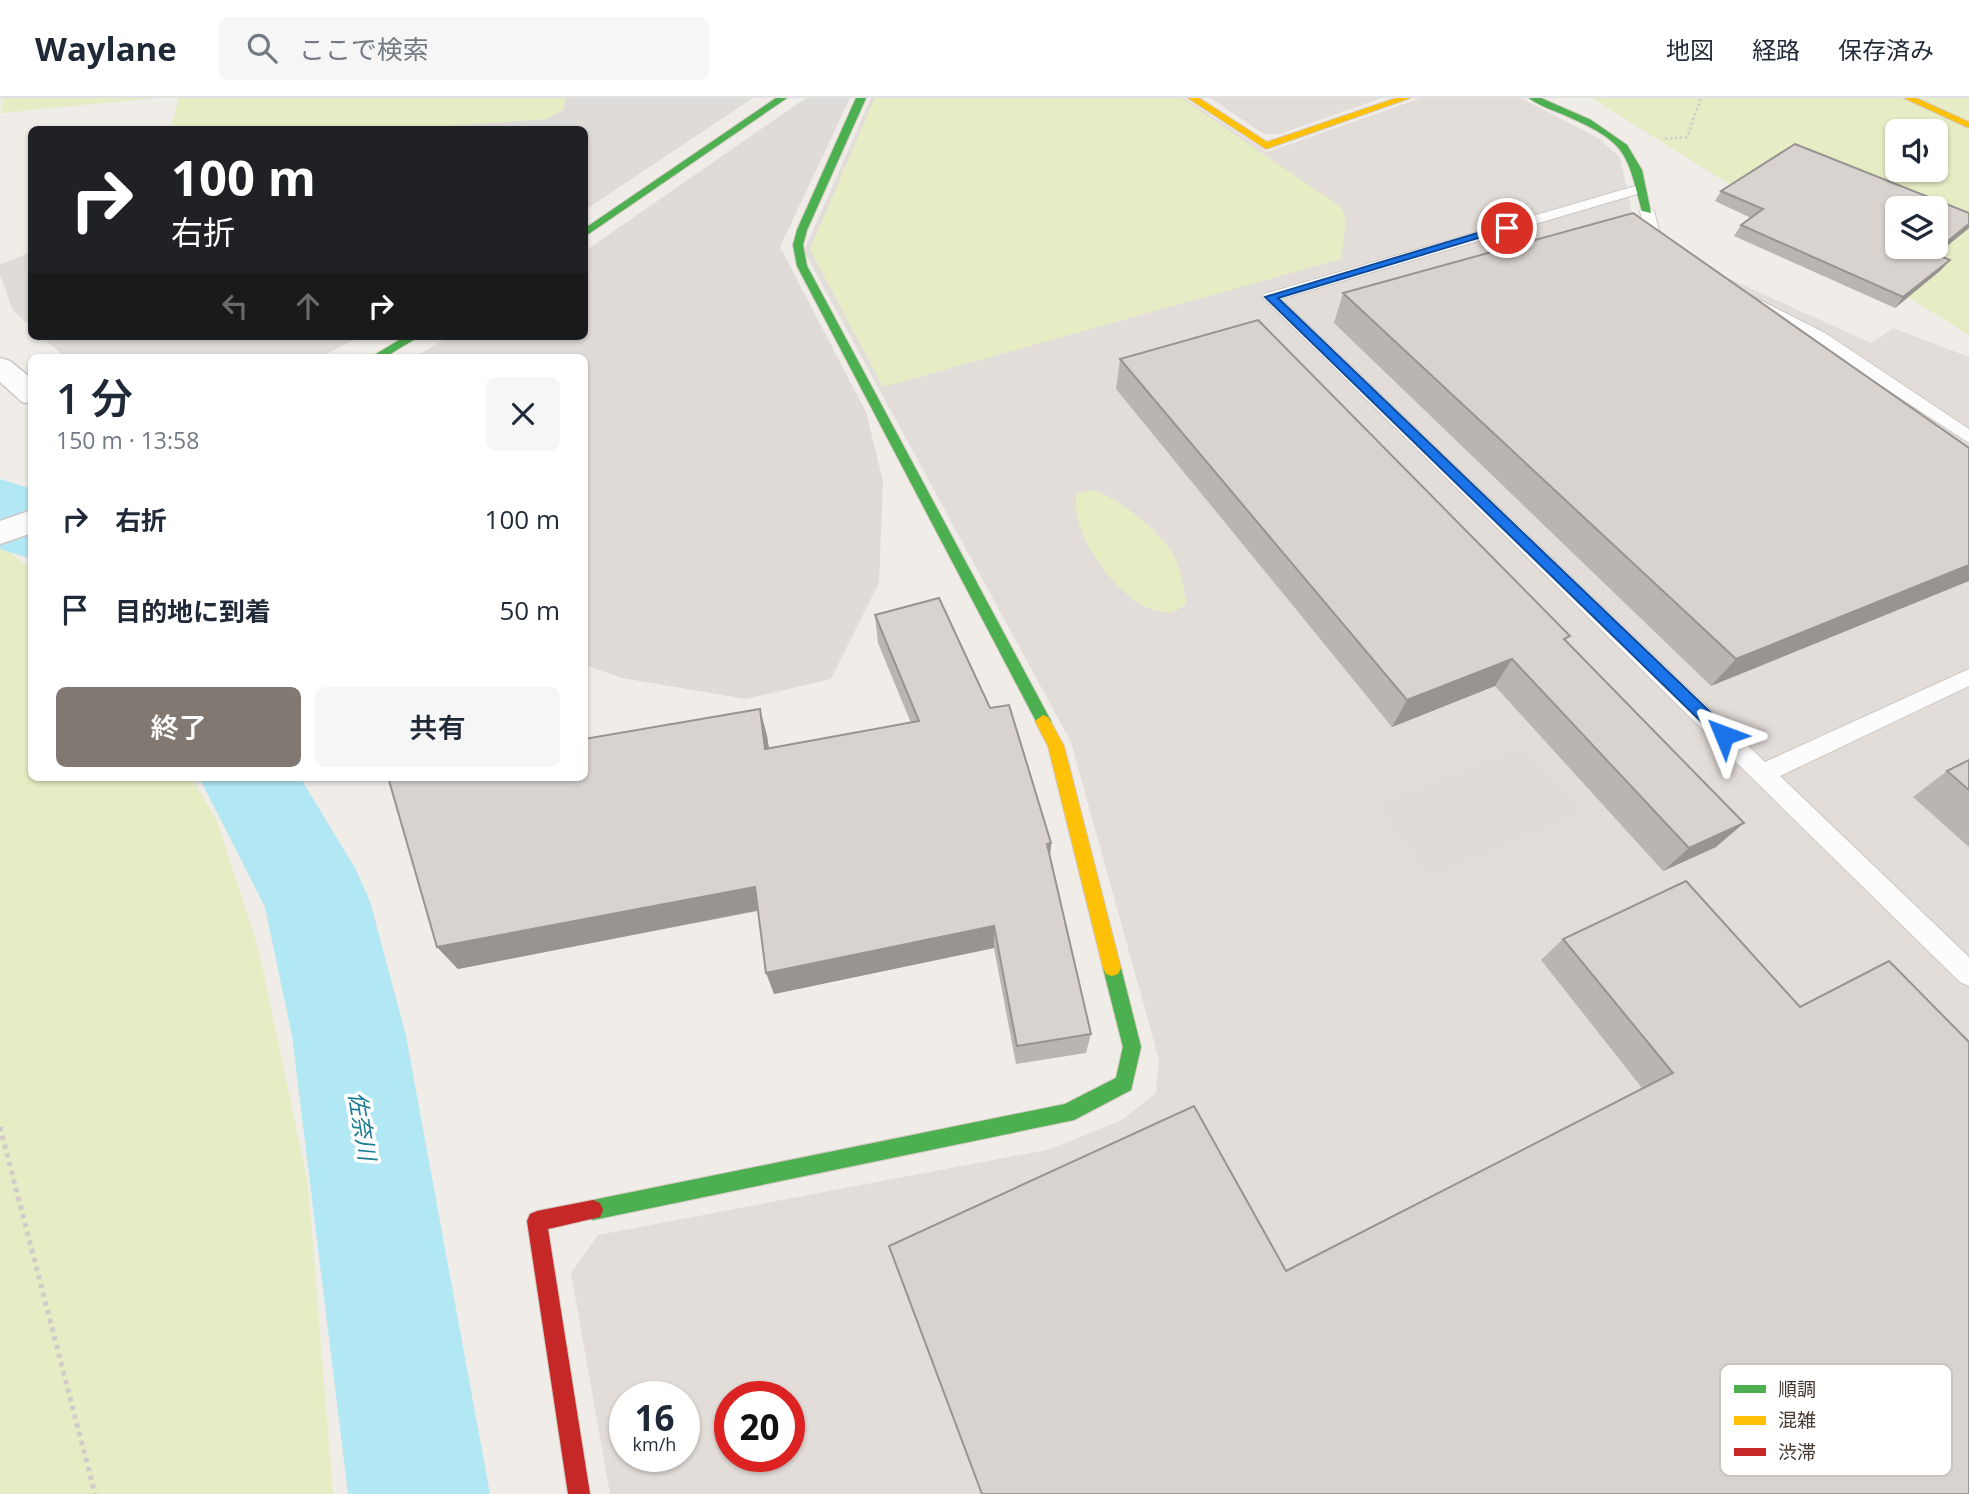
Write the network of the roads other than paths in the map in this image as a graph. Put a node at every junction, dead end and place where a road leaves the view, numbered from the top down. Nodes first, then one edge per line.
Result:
1 (782, 98) edge
2 (860, 98) edge
3 (1193, 98) edge
4 (1405, 98) edge
5 (1534, 98) edge
6 (1909, 98) edge
7 (1969, 125) edge
8 (1639, 189) junction
9 (1647, 211) joint
10 (588, 231) edge
11 (1677, 260) edge
12 (1732, 290) edge
13 (407, 340) edge
14 (382, 354) edge
15 (0, 367) edge
16 (28, 392) edge
17 (1969, 437) edge
18 (28, 522) edge
19 (0, 533) edge
20 (1969, 677) edge
21 (1764, 773) junction
22 (1969, 974) edge
23 (579, 1494) edge

1 - 10 street
2 - 23 street
3 - 4 street
5 - 8 street
6 - 7 street
8 - 9 street
8 - 21 lane
9 - 11 lane
12 - 17 lane
13 - 14 street
15 - 16 street
18 - 19 street
20 - 21 lane
21 - 22 lane

